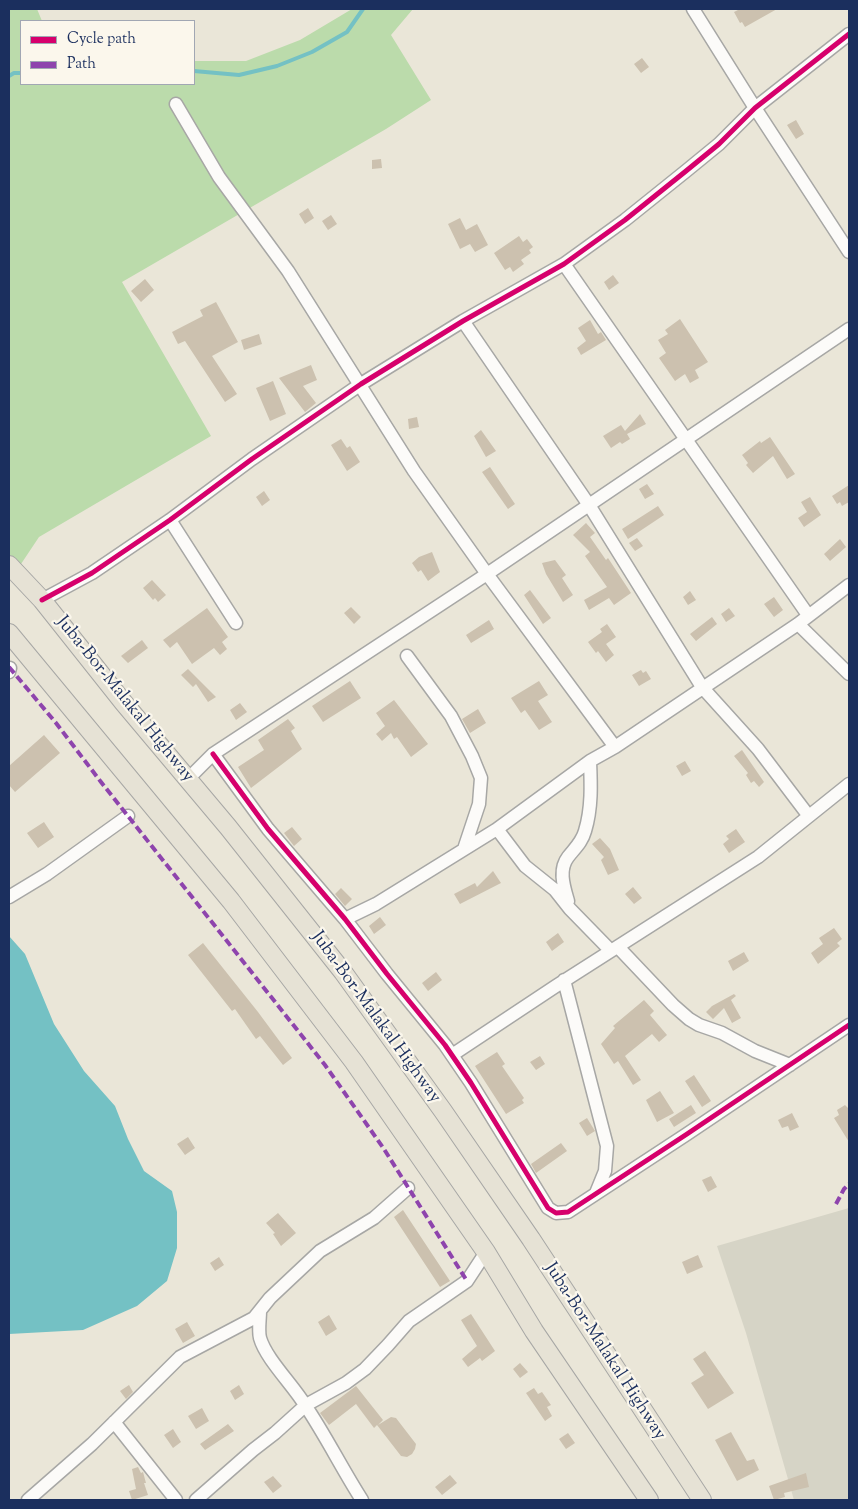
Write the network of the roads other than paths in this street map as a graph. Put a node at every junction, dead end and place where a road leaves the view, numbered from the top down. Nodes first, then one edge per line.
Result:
1 (693, 9) edge
2 (849, 34) edge
3 (176, 104) dead end
4 (755, 108) junction
5 (849, 252) edge
6 (564, 264) junction
7 (463, 321) junction
8 (849, 329) edge
9 (361, 384) junction
10 (686, 439) junction
11 (589, 505) junction
12 (170, 520) junction
13 (9, 565) edge
14 (487, 574) junction
15 (849, 585) edge
16 (42, 600) junction
17 (808, 615) junction
18 (236, 622) dead end
19 (798, 624) junction
20 (9, 632) edge
21 (407, 656) dead end
22 (849, 674) edge
23 (702, 687) junction
24 (615, 747) junction
25 (213, 754) junction
26 (590, 761) junction
27 (188, 779) junction
28 (849, 784) edge
29 (808, 815) junction
30 (128, 816) dead end
31 (497, 829) junction
32 (464, 849) junction
33 (9, 897) edge
34 (570, 908) junction
35 (345, 919) junction
36 (614, 949) junction
37 (564, 980) junction
38 (849, 1025) edge
39 (452, 1055) junction
40 (790, 1066) junction
41 (408, 1188) dead end
42 (596, 1193) junction
43 (486, 1252) junction
44 (260, 1311) junction
45 (306, 1405) junction
46 (114, 1422) junction
47 (28, 1500) edge
48 (176, 1500) edge
49 (196, 1500) edge
50 (362, 1500) edge
51 (649, 1500) edge
52 (702, 1500) edge

1 - 4 street
2 - 4 street
3 - 9 street
4 - 5 street
4 - 6 street
6 - 7 street
6 - 10 street
7 - 9 street
7 - 11 street
8 - 10 street
9 - 12 street
9 - 14 street
10 - 11 street
10 - 17 street
11 - 14 street
11 - 23 street
12 - 16 street
12 - 18 street
13 - 16 highway, Juba-Bor-Malakal Highway
14 - 24 street
14 - 25 street
15 - 17 street
16 - 27 highway, Juba-Bor-Malakal Highway
17 - 19 street
19 - 22 street
19 - 23 street
20 - 43 highway
21 - 32 street
23 - 24 street
23 - 29 street
24 - 26 street
25 - 27 street
25 - 35 street
26 - 31 street
26 - 34 street
27 - 52 highway, Juba-Bor-Malakal Highway
28 - 29 street
29 - 36 street
30 - 33 street
31 - 32 street
31 - 34 street
32 - 35 street
34 - 36 street
35 - 39 street
36 - 37 street
36 - 40 street
37 - 39 street
37 - 42 street
38 - 40 street
39 - 42 street
40 - 42 street
41 - 44 street
43 - 45 street
43 - 51 highway
44 - 45 street
44 - 46 street
45 - 49 street
45 - 50 street
46 - 47 street
46 - 48 street

